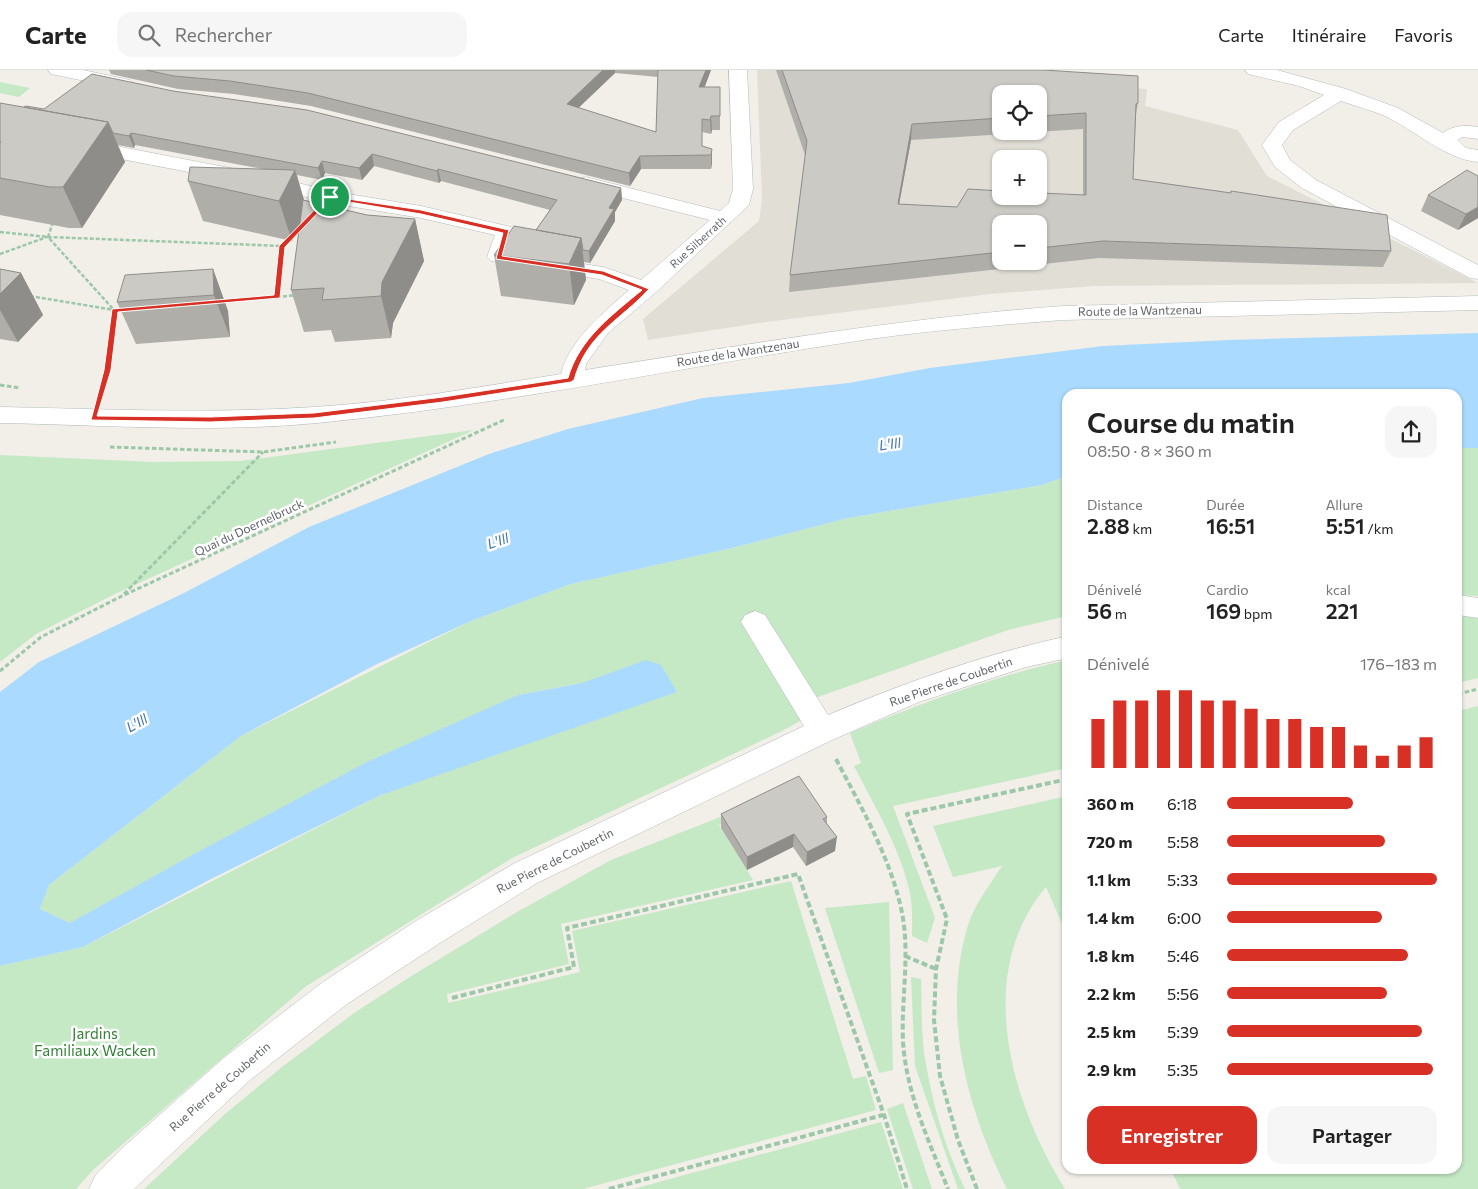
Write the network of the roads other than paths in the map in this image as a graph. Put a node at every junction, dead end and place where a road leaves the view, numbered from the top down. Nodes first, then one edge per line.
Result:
1 (57, 70) edge
2 (738, 70) edge
3 (1254, 70) edge
4 (140, 88) edge
5 (1340, 93) junction
6 (1478, 134) edge
7 (64, 142) edge
8 (1452, 146) junction
9 (1478, 156) edge
10 (570, 179) edge
11 (725, 218) junction
12 (1478, 273) edge
13 (646, 289) junction
14 (1478, 303) edge
15 (571, 380) junction
16 (0, 415) edge
17 (1462, 606) edge
18 (1478, 608) edge
19 (755, 622) dead end
20 (1062, 648) edge
21 (822, 731) junction
22 (108, 1189) edge

1 - 4 street
2 - 11 street, Rue Silberrath
3 - 5 street
5 - 8 street
5 - 12 street
6 - 8 street
7 - 13 street
8 - 9 street
10 - 11 street
11 - 13 street, Rue Silberrath
13 - 15 street, Rue Silberrath
14 - 15 street, Route de la Wantzenau
15 - 16 street, Route de la Wantzenau
17 - 18 street
19 - 21 street
20 - 21 street, Rue Pierre de Coubertin
21 - 22 street, Rue Pierre de Coubertin

